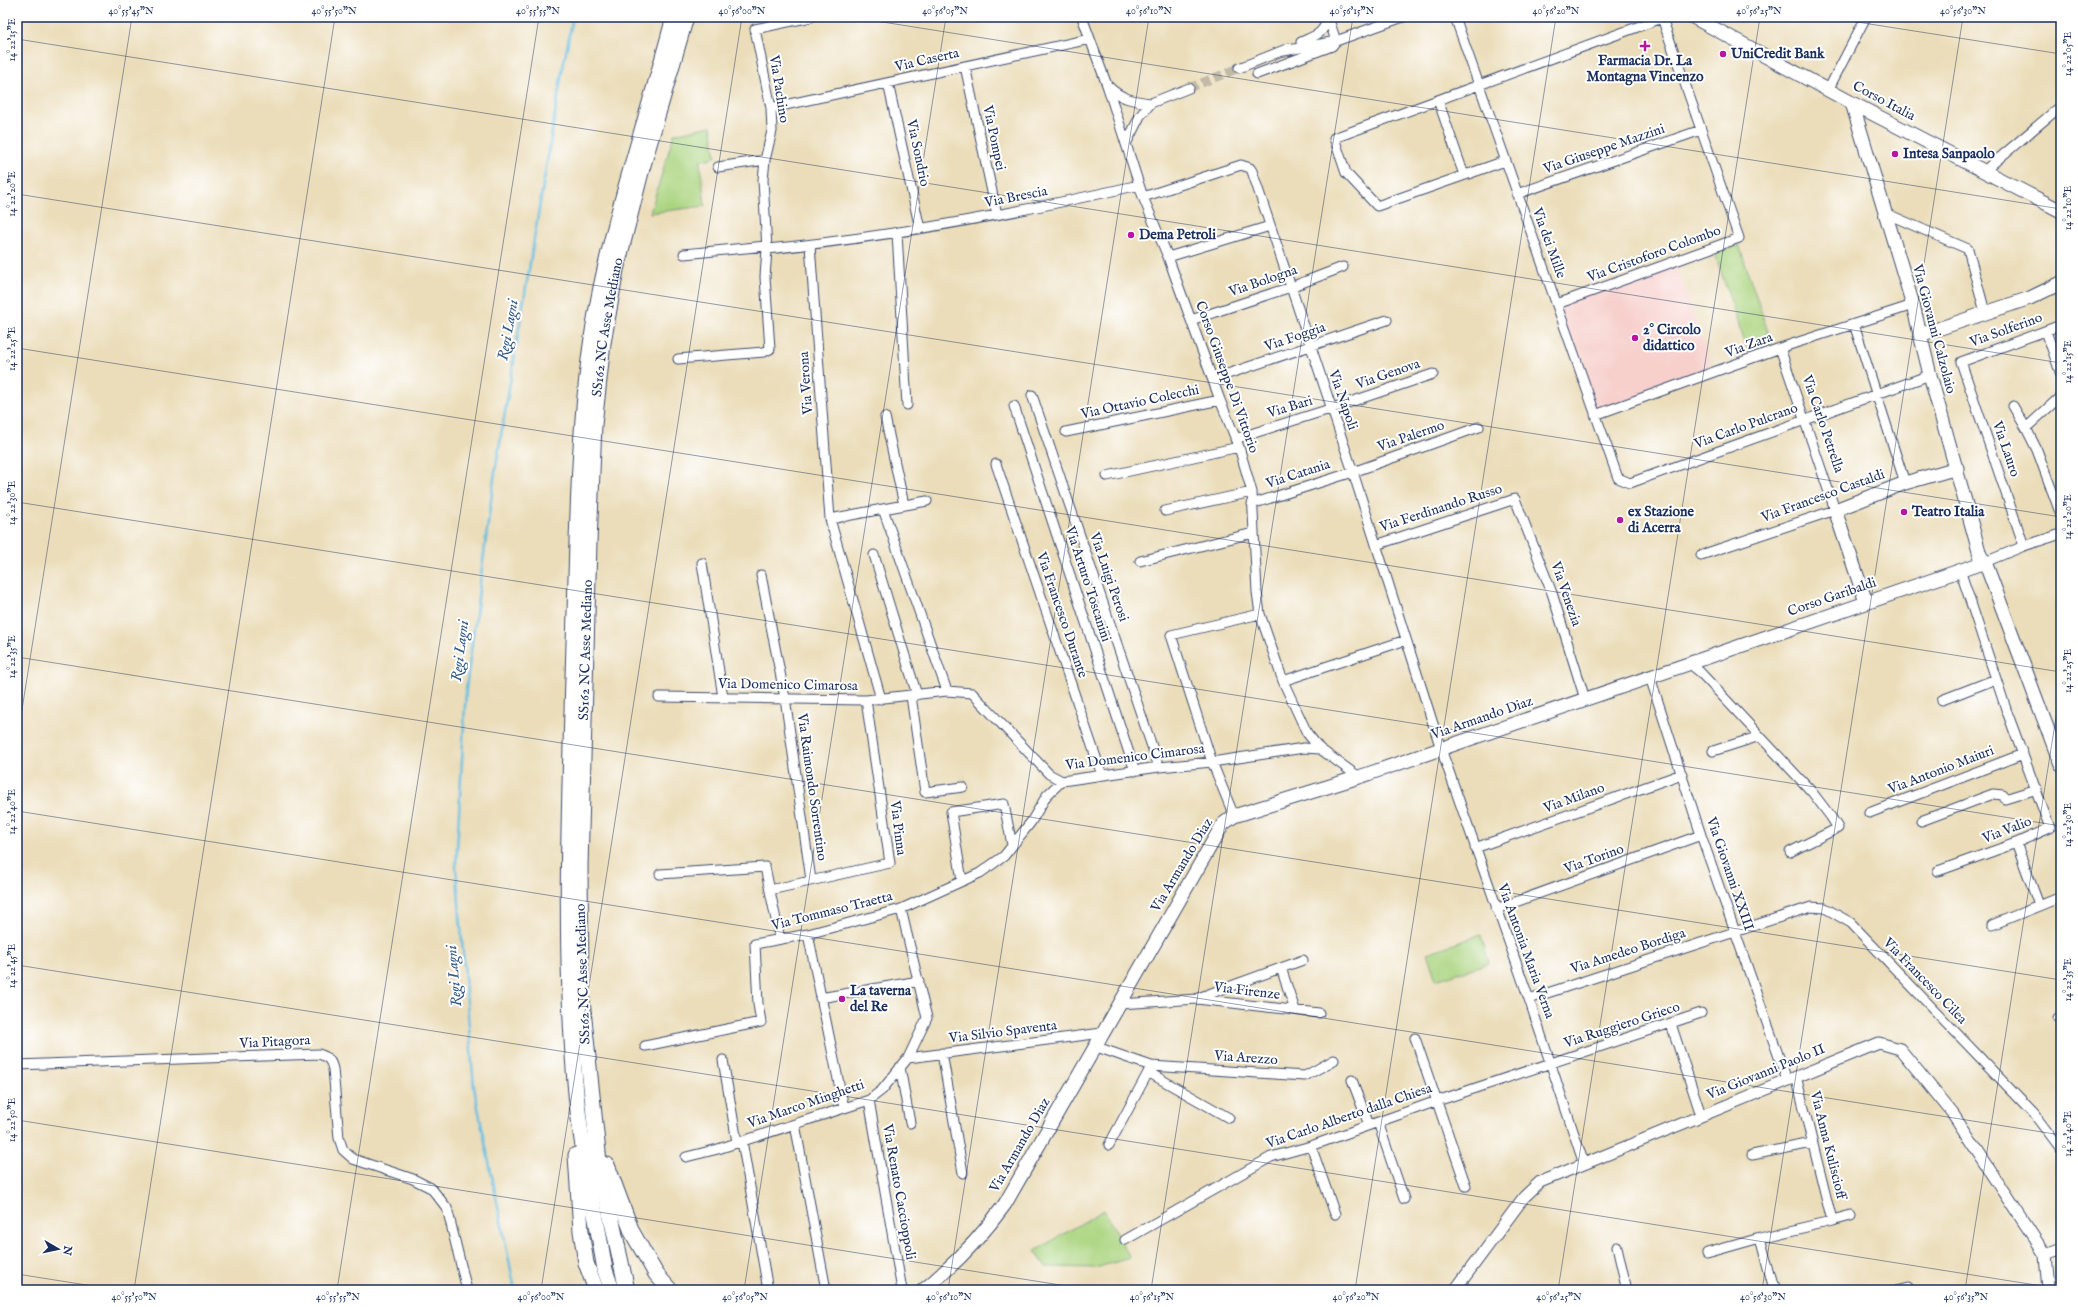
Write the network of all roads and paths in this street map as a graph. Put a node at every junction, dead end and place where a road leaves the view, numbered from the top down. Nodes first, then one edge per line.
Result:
1 (674, 17) edge
2 (686, 17) edge
3 (811, 17) edge
4 (1082, 17) edge
5 (1327, 17) edge
6 (1403, 17) edge
7 (1455, 17) edge
8 (1662, 17) edge
9 (1693, 17) edge
10 (1866, 17) edge
11 (1090, 39) junction
12 (1336, 41) junction
13 (1284, 50) junction
14 (965, 66) junction
15 (1239, 68) tunnel mouth
16 (1257, 74) dead end
17 (888, 83) junction
18 (1106, 84) junction
19 (1477, 85) junction
20 (1189, 88) tunnel mouth
21 (1828, 90) junction
22 (1438, 100) junction
23 (1151, 103) junction
24 (1852, 103) junction
25 (2061, 106) edge
26 (771, 108) junction
27 (1701, 130) junction
28 (1126, 144) junction
29 (766, 160) junction
30 (1505, 161) junction
31 (718, 167) dead end
32 (1984, 171) junction
33 (1464, 175) junction
34 (1139, 185) junction
35 (1517, 194) junction
36 (1143, 197) junction
37 (2061, 211) edge
38 (1885, 213) junction
39 (997, 215) junction
40 (1270, 226) junction
41 (920, 229) junction
42 (897, 233) junction
43 (810, 245) junction
44 (767, 248) junction
45 (684, 254) dead end
46 (1168, 257) junction
47 (1343, 267) dead end
48 (2061, 283) edge
49 (1291, 287) junction
50 (1556, 304) junction
51 (1913, 305) junction
52 (1985, 312) junction
53 (1191, 320) junction
54 (1387, 320) dead end
55 (1854, 324) junction
56 (2061, 325) edge
57 (2046, 331) junction
58 (1920, 335) junction
59 (1310, 346) junction
60 (1780, 348) junction
61 (678, 359) dead end
62 (1961, 362) joint
63 (1433, 374) dead end
64 (1930, 375) junction
65 (2061, 375) edge
66 (1213, 379) junction
67 (1032, 395) dead end
68 (1877, 395) junction
69 (2061, 396) edge
70 (1220, 400) junction
71 (906, 405) dead end
72 (1014, 406) dead end
73 (2013, 406) dead end
74 (1330, 409) junction
75 (1595, 415) junction
76 (885, 417) dead end
77 (1804, 420) junction
78 (1479, 427) dead end
79 (2026, 428) junction
80 (1066, 432) dead end
81 (1237, 443) junction
82 (996, 464) dead end
83 (1957, 468) junction
84 (1353, 472) junction
85 (1107, 476) dead end
86 (1618, 478) joint
87 (1905, 483) junction
88 (1252, 492) junction
89 (1515, 499) joint
90 (926, 501) dead end
91 (1252, 504) junction
92 (904, 505) junction
93 (883, 509) junction
94 (1835, 510) junction
95 (1166, 511) dead end
96 (2061, 515) edge
97 (830, 520) junction
98 (1254, 533) junction
99 (2061, 534) edge
100 (1376, 545) junction
101 (2024, 546) junction
102 (874, 555) dead end
103 (1701, 555) dead end
104 (1140, 561) dead end
105 (1985, 562) junction
106 (702, 563) dead end
107 (1960, 570) junction
108 (761, 575) dead end
109 (1866, 602) junction
110 (1260, 614) junction
111 (1406, 640) junction
112 (1689, 663) junction
113 (1650, 677) junction
114 (1996, 680) junction
115 (1283, 681) junction
116 (947, 691) junction
117 (914, 696) junction
118 (659, 697) dead end
119 (723, 697) junction
120 (784, 698) junction
121 (881, 699) junction
122 (1585, 699) junction
123 (866, 700) junction
124 (1942, 700) dead end
125 (1760, 736) junction
126 (1320, 749) junction
127 (1441, 749) junction
128 (1714, 751) dead end
129 (2023, 754) junction
130 (1212, 762) junction
131 (2061, 765) edge
132 (1159, 767) junction
133 (1135, 771) junction
134 (1682, 774) junction
135 (1102, 775) junction
136 (1360, 777) junction
137 (1062, 781) junction
138 (963, 787) dead end
139 (2036, 789) junction
140 (1869, 813) dead end
141 (1234, 816) junction
142 (1921, 821) dead end
143 (1701, 834) junction
144 (2016, 843) junction
145 (1012, 845) junction
146 (1475, 848) junction
147 (1790, 852) dead end
148 (1938, 871) dead end
149 (660, 874) dead end
150 (811, 880) junction
151 (962, 881) junction
152 (770, 890) junction
153 (2061, 897) edge
154 (2039, 905) junction
155 (901, 909) junction
156 (1496, 909) junction
157 (1992, 924) dead end
158 (1735, 931) junction
159 (808, 934) junction
160 (780, 939) junction
161 (1303, 960) dead end
162 (1280, 968) junction
163 (919, 981) junction
164 (820, 998) junction
165 (1197, 999) junction
166 (1529, 999) junction
167 (1120, 1004) junction
168 (1295, 1010) junction
169 (1320, 1013) dead end
170 (1701, 1013) dead end
171 (1671, 1024) junction
172 (1102, 1033) junction
173 (1415, 1038) dead end
174 (645, 1046) dead end
175 (1094, 1046) junction
176 (942, 1053) junction
177 (908, 1058) junction
178 (723, 1060) dead end
179 (1334, 1060) dead end
180 (1551, 1063) junction
181 (17, 1065) edge
182 (900, 1067) junction
183 (1150, 1069) junction
184 (589, 1076) junction
185 (1792, 1078) junction
186 (1352, 1080) dead end
187 (575, 1082) junction
188 (869, 1100) junction
189 (1437, 1101) junction
190 (844, 1108) junction
191 (1701, 1116) junction
192 (1229, 1118) dead end
193 (910, 1123) dead end
194 (1374, 1123) junction
195 (795, 1124) junction
196 (740, 1141) junction
197 (1812, 1143) junction
198 (1109, 1145) dead end
199 (1311, 1146) junction
200 (2061, 1150) edge
201 (1752, 1155) dead end
202 (686, 1157) dead end
203 (1584, 1164) junction
204 (963, 1173) dead end
205 (1466, 1186) dead end
206 (1404, 1199) dead end
207 (1335, 1214) dead end
208 (1850, 1216) dead end
209 (1832, 1221) junction
210 (1760, 1238) junction
211 (1125, 1240) dead end
212 (1617, 1247) dead end
213 (2061, 1248) edge
214 (1707, 1253) dead end
215 (2045, 1254) junction
216 (1908, 1287) dead end
217 (467, 1290) edge
218 (596, 1290) edge
219 (612, 1290) edge
220 (627, 1290) edge
221 (670, 1290) edge
222 (768, 1290) edge
223 (826, 1290) edge
224 (902, 1290) edge
225 (924, 1290) edge
226 (1455, 1290) edge
227 (1626, 1290) edge
228 (1774, 1290) edge
229 (1896, 1290) edge
230 (2048, 1290) edge

1 - 187 highway, SS162 NC Asse Mediano
2 - 184 highway, SS162 NC Asse Mediano
3 - 26 street, Via Pachino
4 - 11 street, Corso Giuseppe Di Vittorio
5 - 12 street
5 - 13 street
6 - 12 street
7 - 19 street, Via dei Mille
8 - 19 street
8 - 27 street
9 - 21 main road, Corso Italia
10 - 21 street
11 - 14 street, Via Caserta
11 - 18 street, Corso Giuseppe Di Vittorio
12 - 13 street
12 - 16 street
13 - 15 street
14 - 17 street, Via Caserta
14 - 39 street, Via Pompei
17 - 26 street, Via Caserta
17 - 41 street, Via Sondrio
18 - 23 street
18 - 28 street, Corso Giuseppe Di Vittorio
19 - 22 street
19 - 30 street, Via dei Mille
20 - 23 street
21 - 24 main road, Corso Italia
22 - 33 street
22 - 33 street
23 - 28 street
24 - 32 main road, Corso Italia
24 - 38 main road, Via Giovanni Calzolaio
25 - 32 street
26 - 29 street, Via Pachino
27 - 35 street, Via Giuseppe Mazzini
27 - 50 street, Via Cristoforo Colombo
28 - 34 street, Corso Giuseppe Di Vittorio
29 - 31 street
29 - 44 street, Via Pachino
30 - 33 street
30 - 35 street, Via dei Mille
32 - 37 main road, Corso Italia
34 - 36 street, Corso Giuseppe Di Vittorio
34 - 39 street, Via Brescia
35 - 50 street, Via dei Mille
36 - 40 street, Via Napoli
36 - 46 street, Corso Giuseppe Di Vittorio
38 - 51 main road, Via Giovanni Calzolaio
38 - 52 street
39 - 41 street, Via Brescia
40 - 46 street
40 - 49 street, Via Napoli
41 - 42 street, Via Brescia
42 - 43 street, Via Brescia
42 - 71 street
43 - 44 street, Via Brescia
43 - 97 street, Via Verona
44 - 45 street, Via Brescia
44 - 61 street, Via Pachino
46 - 53 street, Corso Giuseppe Di Vittorio
47 - 49 street, Via Bologna
48 - 52 main road
49 - 53 street, Via Bologna
49 - 59 street, Via Napoli
50 - 75 street, Via dei Mille
51 - 55 street, Via Zara
51 - 58 main road, Via Giovanni Calzolaio
52 - 58 main road
53 - 66 street, Corso Giuseppe Di Vittorio
54 - 59 street, Via Foggia
55 - 60 street, Via Zara
55 - 68 street
56 - 57 street, Via Solferino
57 - 62 street, Via Solferino
57 - 65 street
58 - 64 main road, Via Giovanni Calzolaio
59 - 66 street, Via Foggia
59 - 74 street, Via Napoli
60 - 75 street, Via Zara
60 - 77 street, Via Carlo Petrella
62 - 101 street, Via Lauro
63 - 74 street, Via Genova
64 - 68 street, Via Carlo Pulcrano
64 - 83 main road, Via Giovanni Calzolaio
66 - 70 street, Corso Giuseppe Di Vittorio
67 - 132 street, Via Luigi Perosi
68 - 77 street, Via Carlo Pulcrano
68 - 87 street
69 - 79 street
70 - 80 street, Via Ottavio Colecchi
70 - 81 street, Corso Giuseppe Di Vittorio
72 - 133 street, Via Arturo Toscanini
73 - 79 street
74 - 81 street, Via Bari
74 - 84 street, Via Napoli
75 - 86 street, Via dei Mille
76 - 92 street
77 - 86 street, Via Carlo Pulcrano
77 - 94 street, Via Carlo Petrella
78 - 84 street, Via Palermo
79 - 96 street
81 - 85 street, Via Bari
81 - 88 street, Corso Giuseppe Di Vittorio
82 - 135 street, Via Francesco Durante
83 - 87 main road, Via Francesco Castaldi
83 - 105 main road, Via Giovanni Calzolaio
84 - 91 street, Via Catania
84 - 100 street, Via Napoli
87 - 94 main road, Via Francesco Castaldi
88 - 91 street, Corso Giuseppe Di Vittorio
88 - 95 street
89 - 100 street, Via Ferdinando Russo
89 - 122 street, Via Venezia
90 - 92 street
91 - 98 street, Corso Giuseppe Di Vittorio
92 - 93 street
93 - 97 street
93 - 116 street
94 - 103 street, Via Francesco Castaldi
94 - 109 main road, Via Carlo Petrella
97 - 121 street, Via Verona
98 - 104 street
98 - 110 street, Corso Giuseppe Di Vittorio
99 - 101 street
100 - 111 street, Via Napoli
101 - 105 street
102 - 117 street
105 - 107 main road, Corso Garibaldi
105 - 131 main road, Via Giovanni Calzolaio
106 - 119 street
107 - 109 main road, Corso Garibaldi
107 - 114 street, Via Valio
108 - 120 street, Via Raimondo Sorrentino
109 - 112 main road, Corso Garibaldi
110 - 115 street, Corso Giuseppe Di Vittorio
110 - 130 street
111 - 115 street
111 - 127 street, Via Napoli
112 - 113 main road, Via Armando Diaz
112 - 125 street
113 - 122 main road, Via Armando Diaz
113 - 134 street, Via Giovanni XXIII
114 - 124 street
114 - 129 street, Via Valio
115 - 126 street, Corso Giuseppe Di Vittorio
116 - 117 street, Via Domenico Cimarosa
116 - 137 street, Via Domenico Cimarosa
117 - 121 street, Via Domenico Cimarosa
117 - 138 street
118 - 119 street, Via Domenico Cimarosa
119 - 120 street, Via Domenico Cimarosa
120 - 123 street, Via Domenico Cimarosa
120 - 150 street, Via Raimondo Sorrentino
121 - 123 street, Via Domenico Cimarosa
122 - 127 main road, Via Armando Diaz
123 - 150 street, Via Pinna
125 - 128 street
125 - 147 street
126 - 130 street, Via Domenico Cimarosa
126 - 136 street
127 - 136 main road, Via Armando Diaz
127 - 146 street, Via Antonia Maria Verna
129 - 139 street, Via Valio
129 - 140 street, Via Antonio Maiuri
130 - 132 street, Via Domenico Cimarosa
130 - 141 street
132 - 133 street, Via Domenico Cimarosa
133 - 135 street, Via Domenico Cimarosa
134 - 143 street, Via Giovanni XXIII
134 - 146 street, Via Milano
135 - 137 street, Via Domenico Cimarosa
136 - 141 main road, Via Armando Diaz
137 - 145 street, Via Tommaso Traetta
139 - 142 street
139 - 144 street, Via Valio
141 - 167 main road, Via Armando Diaz
143 - 156 street, Via Torino
143 - 158 street, Via Giovanni XXIII
144 - 148 street, Via Valio
144 - 154 street
145 - 151 street, Via Tommaso Traetta
145 - 151 street
146 - 156 street, Via Antonia Maria Verna
149 - 152 street
150 - 152 street, Via Pinna
151 - 155 street, Via Tommaso Traetta
152 - 160 street
153 - 154 street
154 - 157 street
155 - 159 street, Via Tommaso Traetta
155 - 163 street, Via Marco Minghetti
156 - 166 street, Via Antonia Maria Verna
158 - 166 street, Via Amedeo Bordiga
158 - 185 street, Via Giovanni XXIII
158 - 200 street, Via Francesco Cilea
159 - 160 street, Via Tommaso Traetta
159 - 164 street
160 - 174 street, Via Tommaso Traetta
161 - 162 street, Via Firenze
162 - 165 street, Via Firenze
162 - 168 street, Via Firenze
163 - 164 street
163 - 177 street, Via Marco Minghetti
164 - 190 street
165 - 167 street, Via Firenze
165 - 168 street, Via Firenze
166 - 180 street, Via Antonia Maria Verna
167 - 172 main road, Via Armando Diaz
168 - 169 street, Via Firenze
170 - 171 street, Via Ruggiero Grieco
171 - 180 street, Via Ruggiero Grieco
171 - 191 street
172 - 175 main road, Via Armando Diaz
172 - 176 street, Via Silvio Spaventa
173 - 189 street
175 - 183 street, Via Arezzo
175 - 225 main road, Via Armando Diaz
176 - 177 street, Via Silvio Spaventa
176 - 204 street
177 - 182 street, Via Marco Minghetti
178 - 196 street
179 - 183 street, Via Arezzo
180 - 189 street, Via Carlo Alberto dalla Chiesa
180 - 203 street, Via Antonia Maria Verna
181 - 217 street, Via Pitagora
182 - 188 street, Via Marco Minghetti
182 - 193 street
183 - 192 street, Via Arezzo
183 - 198 street
184 - 220 highway, SS162 NC Asse Mediano
184 - 221 highway
185 - 191 street, Via Giovanni Paolo II
185 - 197 street, Via Anna Kuliscioff
185 - 215 street, Via Giovanni Paolo II
186 - 194 street
187 - 218 highway
187 - 219 highway, SS162 NC Asse Mediano
188 - 190 street, Via Marco Minghetti
188 - 224 street, Via Renato Caccioppoli
189 - 194 street, Via Carlo Alberto dalla Chiesa
189 - 205 street
190 - 195 street, Via Marco Minghetti
191 - 203 street, Via Giovanni Paolo II
194 - 199 street, Via Carlo Alberto dalla Chiesa
194 - 206 street
195 - 196 street, Via Marco Minghetti
195 - 223 street
196 - 202 street, Via Marco Minghetti
196 - 222 street
197 - 201 street
197 - 209 street, Via Anna Kuliscioff
199 - 207 street
199 - 211 street, Via Carlo Alberto dalla Chiesa
203 - 226 street, Via Giovanni Paolo II
208 - 209 street, Via Anna Kuliscioff
209 - 210 street, Via Anna Kuliscioff
210 - 214 street, Via Anna Kuliscioff
210 - 228 street
212 - 227 street
213 - 215 street
215 - 230 street
216 - 229 street

